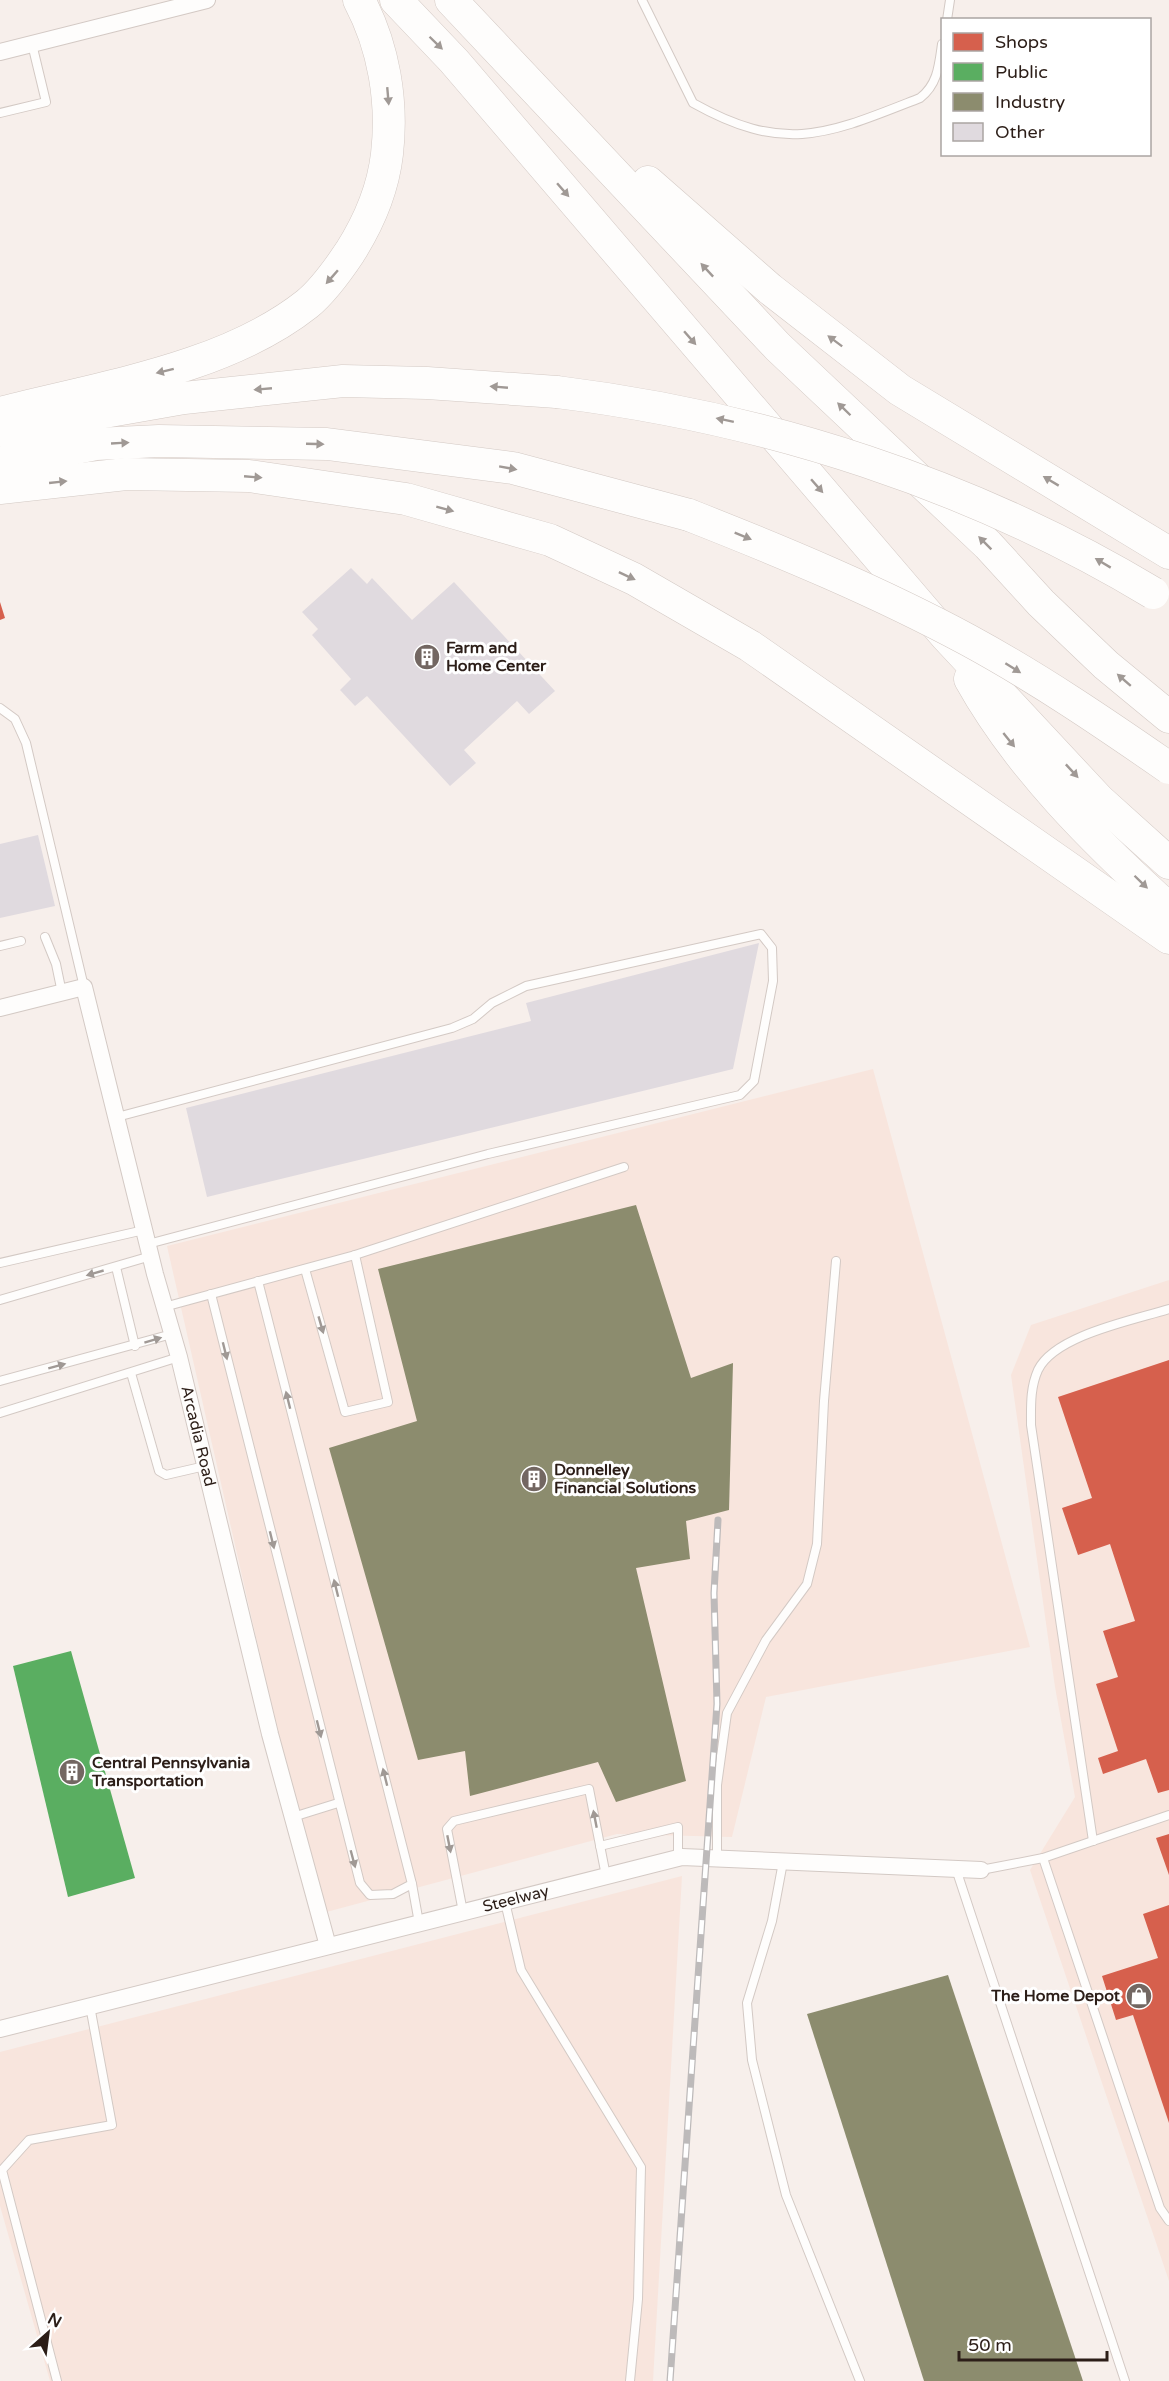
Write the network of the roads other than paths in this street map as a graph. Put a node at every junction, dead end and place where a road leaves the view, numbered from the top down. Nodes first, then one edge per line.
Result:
1 (207, 0) edge
2 (359, 0) edge
3 (396, 0) edge
4 (451, 0) edge
5 (642, 0) edge
6 (950, 0) edge
7 (947, 18) edge
8 (32, 44) junction
9 (497, 48) junction
10 (941, 50) edge
11 (0, 52) edge
12 (0, 113) edge
13 (0, 413) edge
14 (0, 435) edge
15 (0, 463) edge
16 (0, 489) edge
17 (1169, 553) edge
18 (1161, 599) edge
19 (946, 636) junction
20 (0, 708) edge
21 (1169, 717) edge
22 (1169, 768) edge
23 (1169, 863) edge
24 (1169, 909) edge
25 (45, 937) dead end
26 (1169, 938) edge
27 (21, 941) dead end
28 (0, 946) edge
29 (84, 987) junction
30 (62, 993) junction
31 (0, 1008) edge
32 (117, 1117) junction
33 (624, 1167) dead end
34 (148, 1243) junction
35 (355, 1255) junction
36 (836, 1261) dead end
37 (0, 1263) edge
38 (116, 1267) junction
39 (305, 1269) junction
40 (258, 1281) junction
41 (210, 1294) junction
42 (0, 1300) edge
43 (164, 1307) junction
44 (1169, 1309) edge
45 (172, 1334) junction
46 (135, 1346) junction
47 (179, 1357) junction
48 (131, 1373) junction
49 (0, 1381) edge
50 (0, 1413) edge
51 (205, 1466) junction
52 (338, 1803) junction
53 (1169, 1815) edge
54 (293, 1817) junction
55 (1093, 1841) junction
56 (600, 1846) junction
57 (678, 1858) junction
58 (717, 1858) junction
59 (1042, 1858) junction
60 (783, 1862) junction
61 (956, 1869) junction
62 (981, 1870) joint
63 (606, 1876) junction
64 (412, 1884) junction
65 (505, 1902) junction
66 (463, 1912) junction
67 (420, 1923) junction
68 (328, 1946) junction
69 (90, 2006) junction
70 (0, 2029) edge
71 (1169, 2221) edge
72 (57, 2381) edge
73 (630, 2381) edge
74 (860, 2381) edge
75 (1125, 2381) edge

1 - 8 street
2 -> 13 highway
3 -> 19 highway
4 - 9 highway
5 - 10 lane
6 - 7 lane
8 - 11 street
8 - 12 lane
17 -> 9 highway
21 -> 9 highway
18 -> 14 highway, bridge
15 -> 22 highway, bridge
16 -> 26 highway
19 -> 23 highway
19 -> 24 highway
20 - 29 lane
25 - 30 lane
27 - 28 lane
29 - 30 street
29 - 32 street, Arcadia Road
30 - 31 street
32 - 34 street, Arcadia Road
32 - 34 lane
33 - 35 lane
34 - 37 lane
34 - 38 lane
34 - 43 street, Arcadia Road
35 - 39 lane
39 -> 35 lane
36 - 58 lane
38 -> 42 lane
38 - 46 lane
39 - 40 lane
40 - 41 lane
64 -> 40 lane
41 - 43 lane
41 -> 52 lane
43 - 45 street, Arcadia Road
44 - 55 lane
46 -> 45 lane
45 - 47 street, Arcadia Road
49 -> 46 lane
47 - 48 lane
47 - 51 street, Arcadia Road
48 - 50 lane
48 - 51 lane
51 - 54 street, Arcadia Road
52 - 54 lane
52 -> 64 lane
53 - 55 lane, Steelway
54 - 68 street, Arcadia Road
55 - 59 lane, Steelway
56 - 57 lane
56 - 63 lane
56 -> 66 lane
57 - 58 street, Steelway
57 - 63 street, Steelway
58 - 60 street, Steelway
59 - 62 lane, Steelway
59 - 71 lane
60 - 61 street, Steelway
60 - 74 lane
61 - 62 street, Steelway
61 - 75 lane
63 - 65 street, Steelway
64 - 67 lane
65 - 66 street, Steelway
65 - 73 lane
66 - 67 street, Steelway
67 - 68 street, Steelway
68 - 69 street, Steelway
69 - 70 street, Steelway
69 - 72 lane

